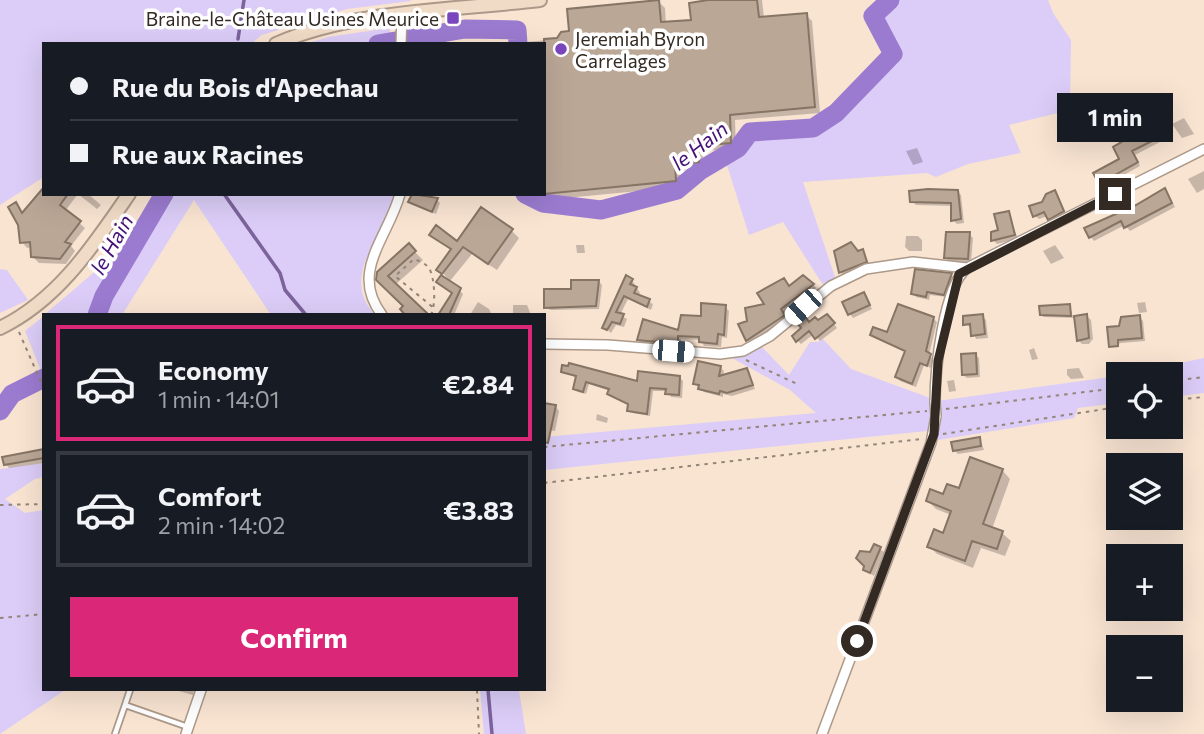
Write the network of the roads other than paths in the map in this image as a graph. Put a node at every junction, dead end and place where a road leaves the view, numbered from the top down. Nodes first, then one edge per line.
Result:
1 (540, 0) edge
2 (510, 2) edge
3 (402, 15) junction
4 (401, 39) edge
5 (281, 42) edge
6 (1204, 149) edge
7 (128, 196) edge
8 (399, 196) edge
9 (967, 268) junction
10 (381, 313) edge
11 (0, 328) edge
12 (546, 344) edge
13 (130, 691) edge
14 (201, 691) edge
15 (125, 705) junction
16 (188, 730) edge
17 (115, 734) edge
18 (822, 734) edge

1 - 2 main road
2 - 3 main road
3 - 4 street
3 - 5 main road
6 - 9 street
7 - 11 main road
8 - 10 street
9 - 12 street
9 - 18 street, bridge
13 - 15 lane
14 - 16 street
15 - 16 lane
15 - 17 lane

